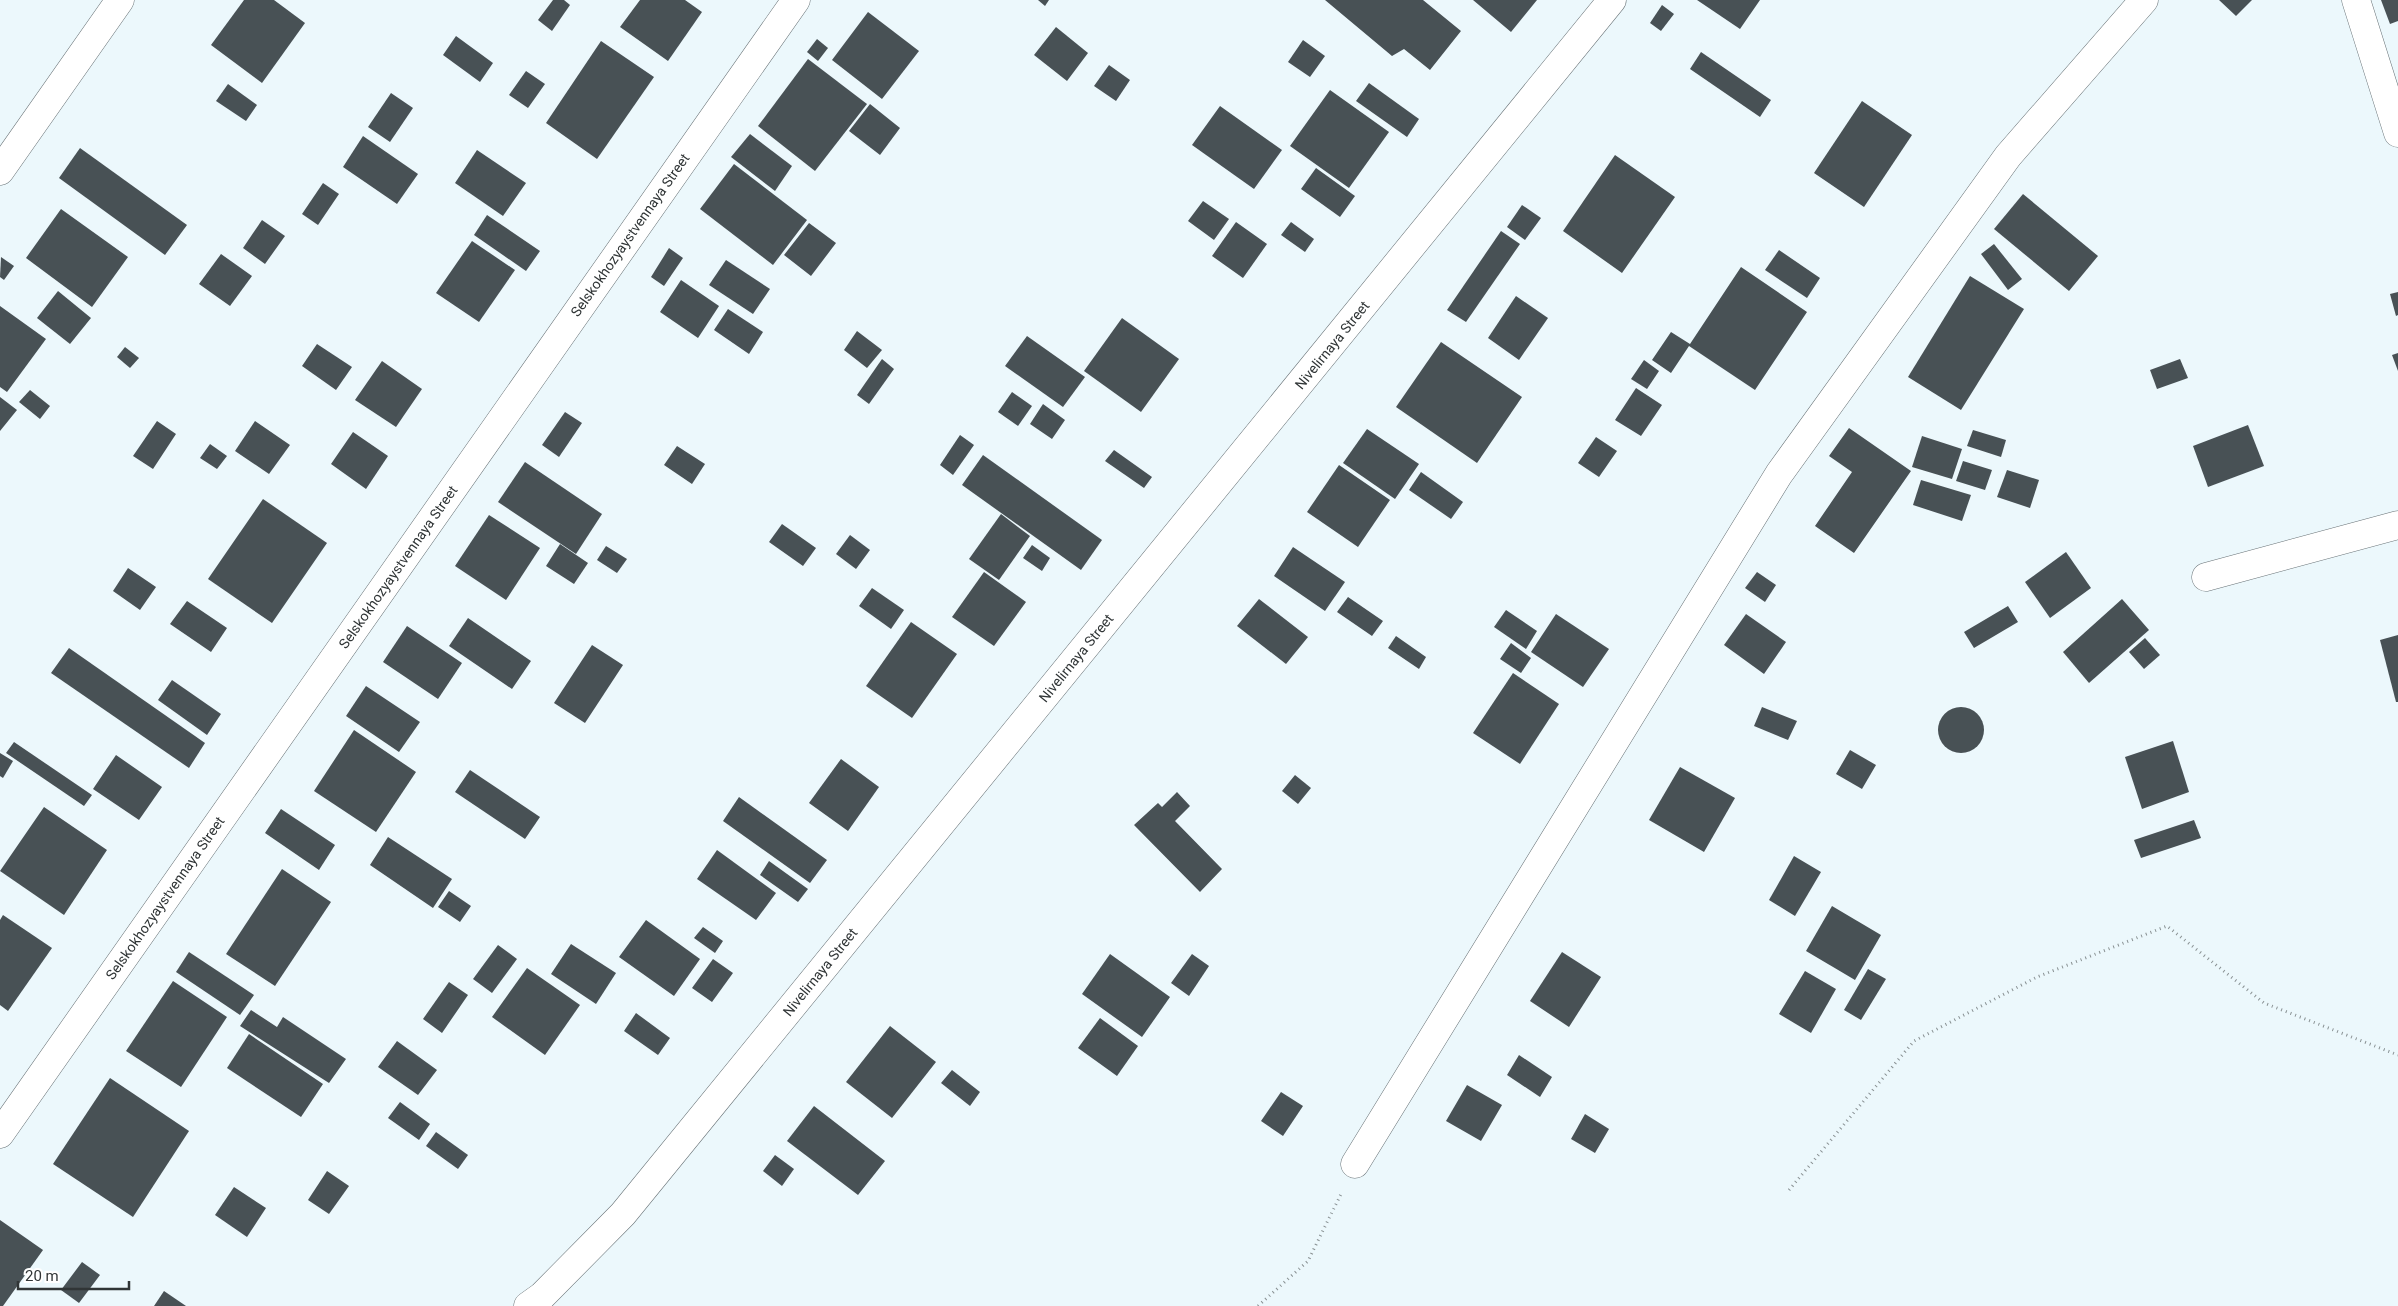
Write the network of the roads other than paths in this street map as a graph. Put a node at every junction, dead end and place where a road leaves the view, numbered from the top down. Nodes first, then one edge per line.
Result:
1 (120, 0) edge
2 (796, 0) edge
3 (1612, 0) edge
4 (2144, 0) edge
5 (2356, 0) edge
6 (2398, 134) edge
7 (0, 171) edge
8 (2398, 525) edge
9 (2206, 577) dead end
10 (0, 1134) edge
11 (1355, 1164) road end
12 (528, 1306) edge

1 - 7 street
2 - 10 street, Selskokhozyaystvennaya Street
3 - 12 street, Nivelirnaya Street
4 - 11 street
5 - 6 street
8 - 9 street

